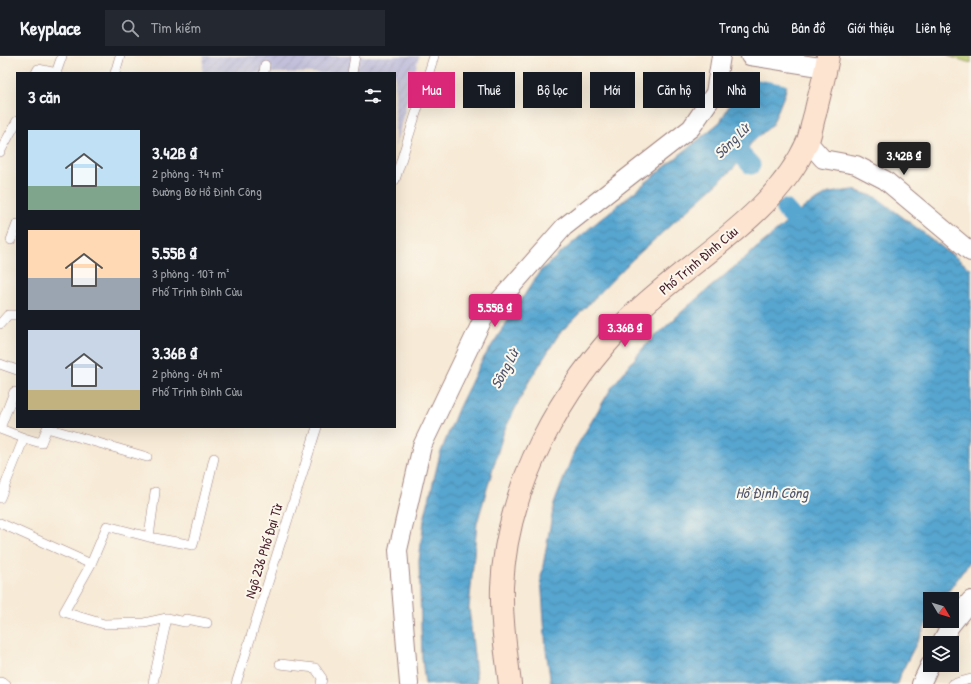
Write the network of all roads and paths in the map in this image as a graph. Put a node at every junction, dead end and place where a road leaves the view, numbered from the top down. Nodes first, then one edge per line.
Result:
1 (62, 56) edge
2 (120, 56) edge
3 (355, 56) edge
4 (434, 56) edge
5 (721, 56) edge
6 (750, 56) edge
7 (822, 63) edge
8 (36, 72) edge
9 (52, 72) edge
10 (56, 72) edge
11 (115, 72) edge
12 (352, 72) edge
13 (16, 125) edge
14 (808, 142) junction
15 (0, 151) edge
16 (396, 177) edge
17 (16, 227) edge
18 (11, 240) dead end
19 (971, 252) edge
20 (16, 315) edge
21 (0, 324) edge
22 (0, 364) edge
23 (16, 370) edge
24 (14, 392) dead end
25 (0, 428) edge
26 (317, 428) edge
27 (24, 438) junction
28 (147, 458) dead end
29 (214, 458) dead end
30 (155, 492) dead end
31 (0, 498) edge
32 (0, 523) edge
33 (149, 537) junction
34 (91, 564) junction
35 (971, 600) edge
36 (167, 618) junction
37 (207, 622) dead end
38 (945, 636) edge
39 (280, 664) dead end
40 (927, 672) edge
41 (971, 679) edge
42 (0, 682) edge
43 (153, 683) dead end
44 (6, 684) edge
45 (236, 684) edge
46 (321, 684) edge
47 (409, 684) edge
48 (510, 684) edge
49 (921, 684) edge
50 (952, 684) edge

1 - 10 lane
2 - 11 lane
3 - 12 lane
4 - 16 lane
5 - 47 street
6 - 7 street
7 - 14 main road, Phố Trịnh Đình Cửu
8 - 9 lane
13 - 15 lane
14 - 19 street
14 - 48 main road, Phố Trịnh Đình Cửu
17 - 18 lane
20 - 21 lane
22 - 23 lane
24 - 25 lane
25 - 27 lane
26 - 45 lane, Ngõ 236 Phố Đại Từ
27 - 28 lane
27 - 31 lane
29 - 33 lane
30 - 33 lane
32 - 34 lane
33 - 34 lane
34 - 36 lane
35 - 38 street
36 - 37 lane
36 - 43 lane
39 - 46 lane
40 - 49 street
41 - 50 lane
42 - 44 lane

